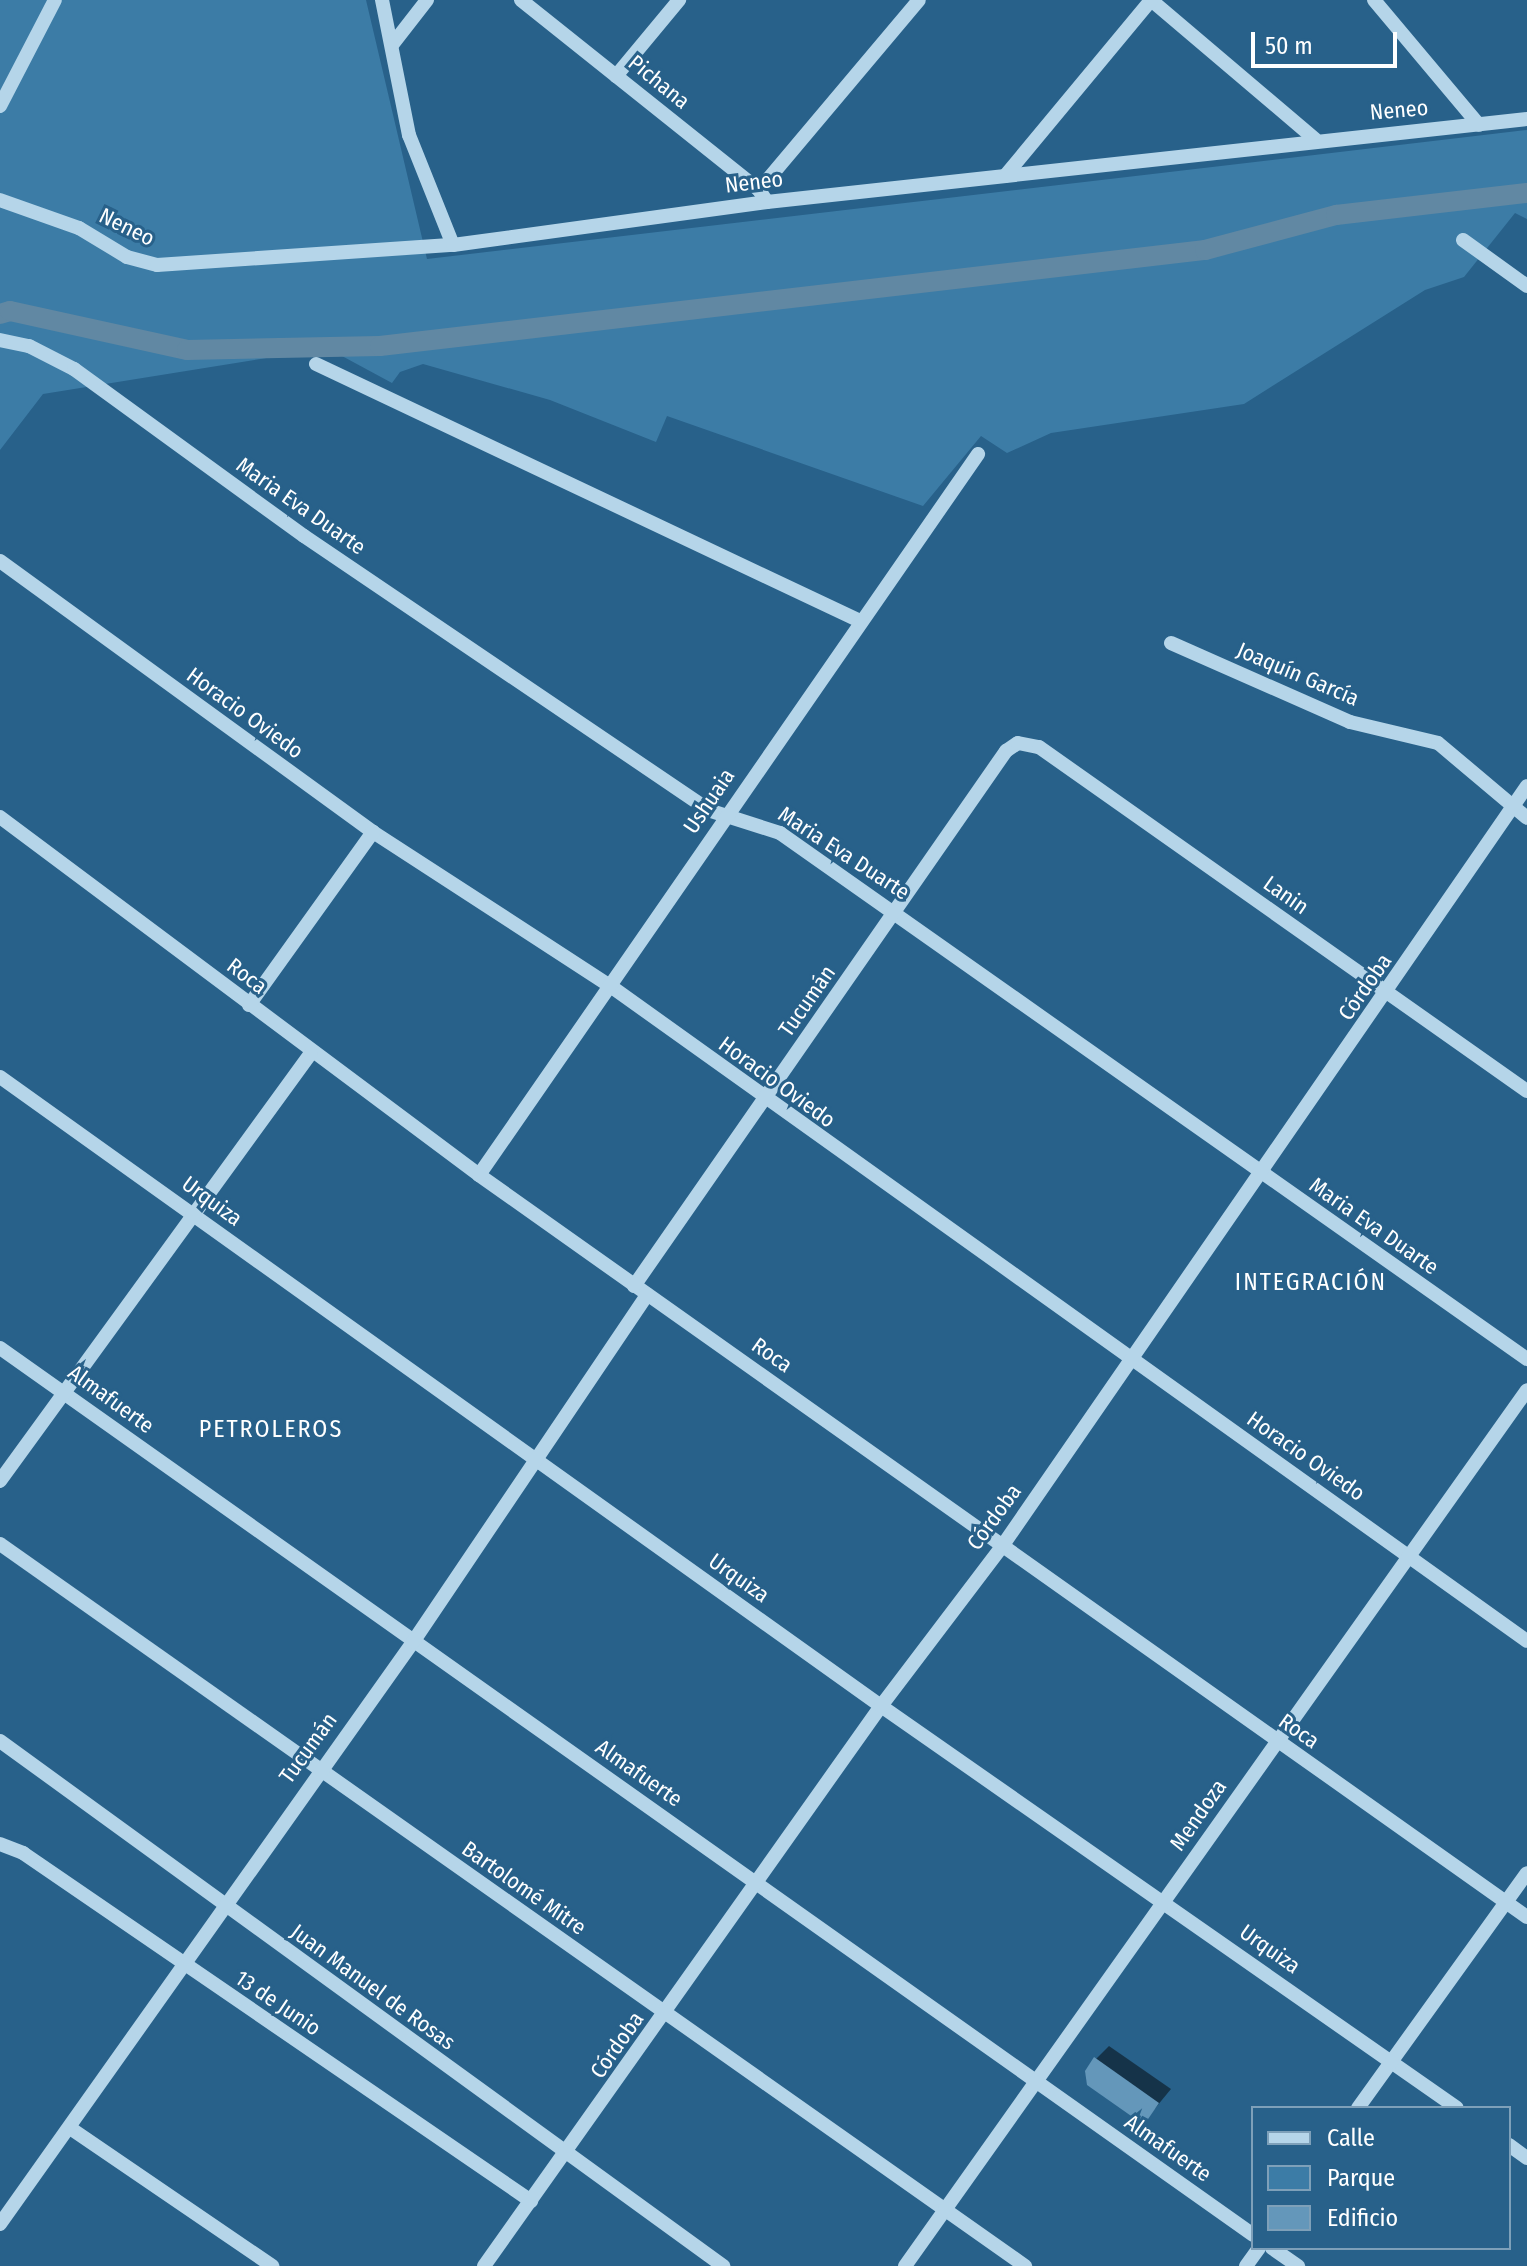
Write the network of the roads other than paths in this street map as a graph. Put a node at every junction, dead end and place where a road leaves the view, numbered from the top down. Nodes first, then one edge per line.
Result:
1 (55, 0) edge
2 (382, 0) edge
3 (427, 0) edge
4 (521, 0) edge
5 (679, 0) edge
6 (919, 0) edge
7 (1151, 0) edge
8 (1374, 0) edge
9 (392, 45) junction
10 (616, 76) junction
11 (0, 106) edge
12 (1527, 119) edge
13 (1479, 125) junction
14 (1315, 139) junction
15 (1005, 176) junction
16 (763, 196) junction
17 (0, 200) edge
18 (1463, 240) dead end
19 (453, 245) junction
20 (1527, 286) edge
21 (0, 340) edge
22 (316, 364) dead end
23 (978, 454) dead end
24 (0, 561) edge
25 (860, 621) junction
26 (1171, 643) dead end
27 (1018, 743) joint
28 (1527, 786) edge
29 (1513, 808) junction
30 (725, 816) junction
31 (0, 817) edge
32 (1527, 818) edge
33 (373, 832) junction
34 (897, 912) junction
35 (609, 985) junction
36 (1387, 994) junction
37 (249, 1005) junction
38 (311, 1053) junction
39 (0, 1077) edge
40 (1527, 1091) edge
41 (764, 1101) junction
42 (479, 1175) junction
43 (1261, 1175) junction
44 (194, 1215) junction
45 (634, 1286) junction
46 (647, 1295) junction
47 (0, 1348) edge
48 (1132, 1359) junction
49 (1527, 1359) edge
50 (1527, 1390) edge
51 (65, 1393) junction
52 (535, 1461) junction
53 (0, 1481) edge
54 (0, 1544) edge
55 (1003, 1545) junction
56 (1409, 1557) junction
57 (1527, 1641) edge
58 (413, 1642) junction
59 (881, 1706) junction
60 (0, 1741) edge
61 (1277, 1743) junction
62 (318, 1772) junction
63 (0, 1844) edge
64 (1527, 1873) edge
65 (756, 1882) junction
66 (1164, 1902) junction
67 (1506, 1902) junction
68 (224, 1908) junction
69 (1527, 1917) edge
70 (183, 1966) junction
71 (666, 2014) junction
72 (1391, 2062) junction
73 (1035, 2082) junction
74 (1359, 2106) edge
75 (1454, 2106) edge
76 (70, 2128) junction
77 (567, 2154) junction
78 (531, 2201) junction
79 (946, 2208) junction
80 (0, 2224) edge
81 (1251, 2234) edge
82 (1275, 2250) edge
83 (254, 2261) edge
84 (488, 2265) edge
85 (272, 2266) edge
86 (723, 2266) edge
87 (905, 2266) edge
88 (1025, 2266) edge
89 (1298, 2266) edge

1 - 11 street
2 - 9 street
3 - 9 street
4 - 10 street, Pichana
5 - 10 street
6 - 16 street
7 - 14 street
7 - 15 street
8 - 13 street
9 - 19 street
10 - 16 street, Pichana
12 - 13 street, Neneo
13 - 14 street, Neneo
14 - 15 street, Neneo
15 - 16 street, Neneo
16 - 19 street, Neneo
17 - 19 street, Neneo
18 - 20 street
21 - 30 street, Maria Eva Duarte
22 - 25 street
23 - 25 street, Ushuaia
24 - 33 street, Horacio Oviedo
25 - 30 street, Ushuaia
26 - 29 street, Joaquín García
27 - 34 street, Tucumán
27 - 36 street, Lanin
28 - 29 street, Córdoba
29 - 32 street, Joaquín García
29 - 36 street, Córdoba
30 - 34 street, Maria Eva Duarte
30 - 35 street, Ushuaia
31 - 37 street, Roca
33 - 35 street, Horacio Oviedo
33 - 37 street
34 - 41 street, Tucumán
34 - 43 street, Maria Eva Duarte
35 - 41 street, Horacio Oviedo
35 - 42 street, Ushuaia
36 - 40 street, Lanin
36 - 43 street, Córdoba
37 - 38 street, Roca
38 - 42 street, Roca
38 - 44 street
39 - 44 street, Urquiza
41 - 45 street, Tucumán
41 - 48 street, Horacio Oviedo
42 - 45 street, Roca
43 - 48 street, Córdoba
43 - 49 street, Maria Eva Duarte
44 - 51 street
44 - 52 street, Urquiza
45 - 46 street, Roca
46 - 52 street, Tucumán
46 - 55 street, Roca
47 - 51 street, Almafuerte
48 - 55 street, Córdoba
48 - 56 street, Horacio Oviedo
50 - 56 street, Mendoza
51 - 53 street
51 - 58 street, Almafuerte
52 - 58 street, Tucumán
52 - 59 street, Urquiza
54 - 62 street, Bartolomé Mitre
55 - 59 street, Córdoba
55 - 61 street, Roca
56 - 57 street, Horacio Oviedo
56 - 61 street, Mendoza
58 - 62 street, Tucumán
58 - 65 street, Almafuerte
59 - 65 street, Córdoba
59 - 66 street, Urquiza
60 - 68 street, Juan Manuel de Rosas
61 - 66 street, Mendoza
61 - 67 street, Roca
62 - 68 street, Tucumán
62 - 71 street, Bartolomé Mitre
63 - 70 street, 13 de Junio
64 - 67 street
65 - 71 street, Córdoba
65 - 73 street, Almafuerte
66 - 72 street, Urquiza
66 - 73 street, Mendoza
67 - 69 street, Roca
67 - 72 street
68 - 70 street, Tucumán
68 - 77 street, Juan Manuel de Rosas
70 - 76 street, Tucumán
70 - 78 street, 13 de Junio
71 - 77 street, Córdoba
71 - 79 street, Bartolomé Mitre
72 - 74 street
72 - 75 street, Urquiza
73 - 79 street, Mendoza
73 - 81 street, Almafuerte
76 - 80 street, Tucumán
76 - 83 street
77 - 78 street, Córdoba
77 - 86 street, Juan Manuel de Rosas
78 - 84 street, Córdoba
79 - 87 street, Mendoza
79 - 88 street, Bartolomé Mitre
82 - 89 street
83 - 85 street

